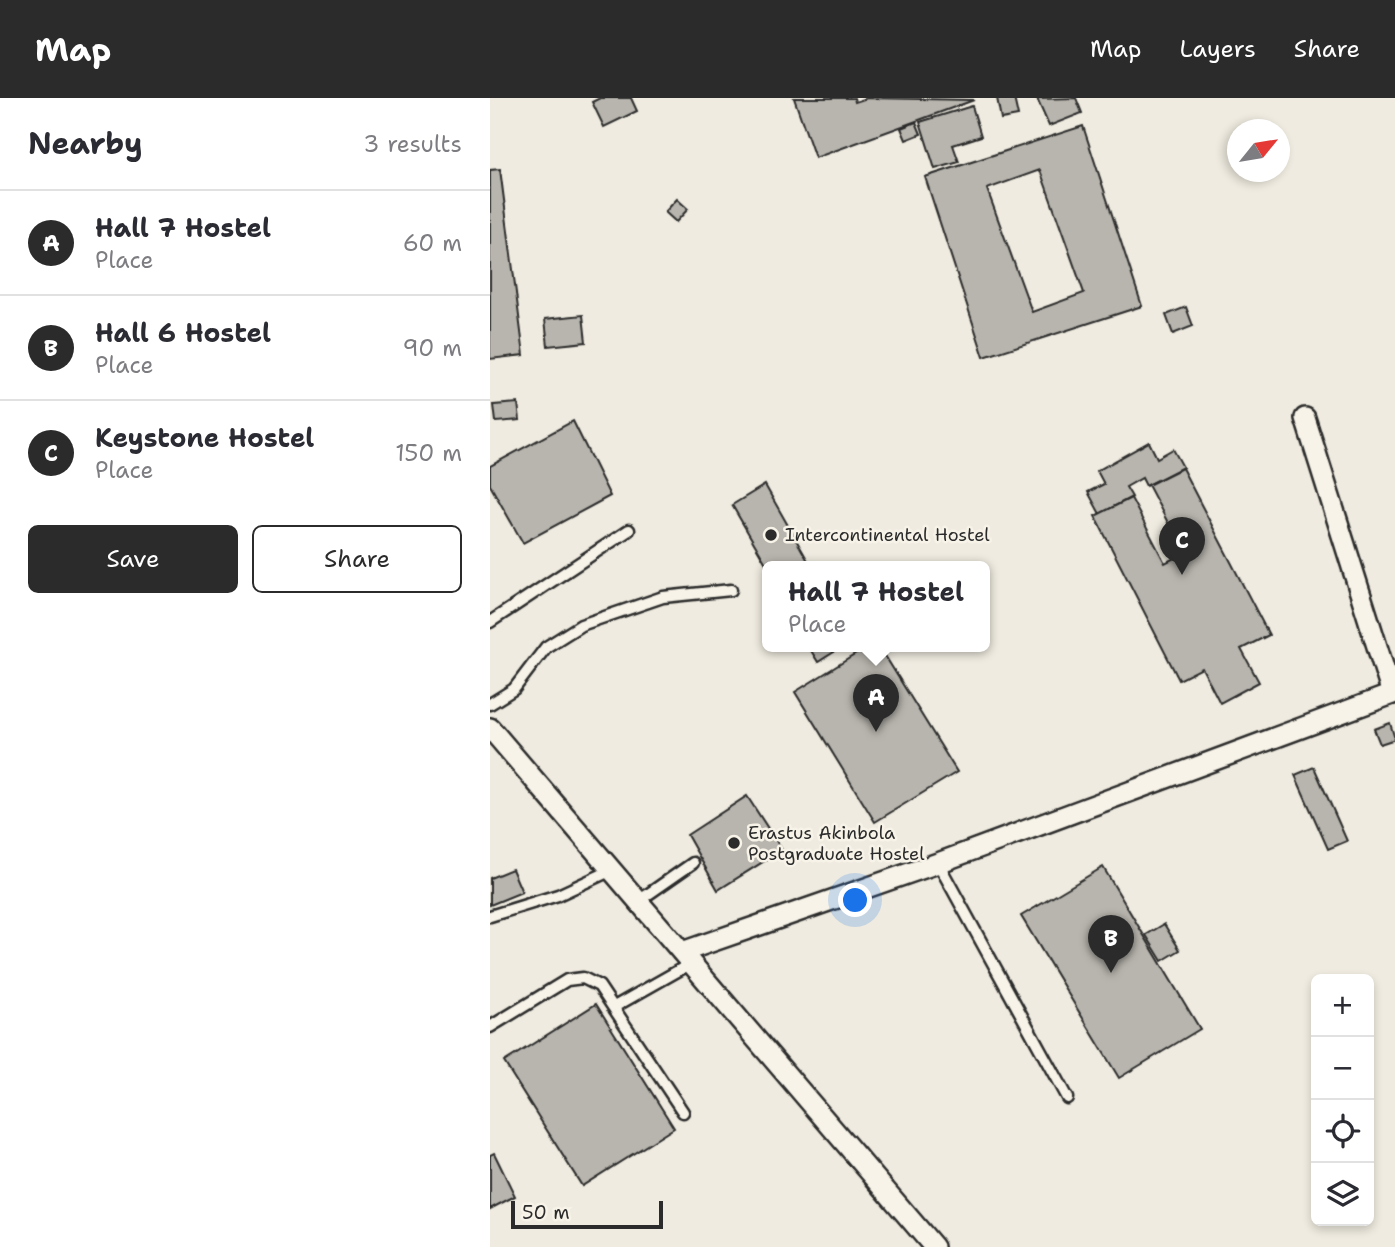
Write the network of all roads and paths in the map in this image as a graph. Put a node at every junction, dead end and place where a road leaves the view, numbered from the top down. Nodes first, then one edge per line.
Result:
1 (1305, 418) dead end
2 (629, 530) dead end
3 (731, 590) dead end
4 (490, 622) edge
5 (1393, 694) edge
6 (490, 704) edge
7 (490, 728) edge
8 (693, 863) dead end
9 (938, 863) junction
10 (613, 870) junction
11 (637, 902) junction
12 (490, 916) edge
13 (686, 958) junction
14 (614, 1007) junction
15 (490, 1027) edge
16 (1067, 1098) dead end
17 (684, 1112) dead end
18 (934, 1247) edge

1 - 5 street
2 - 4 lane
3 - 6 lane
5 - 9 street
7 - 10 street
8 - 11 lane
9 - 13 street
9 - 16 lane
10 - 11 street
10 - 12 lane
11 - 13 street
13 - 14 lane
13 - 18 street
14 - 15 lane
14 - 17 lane

